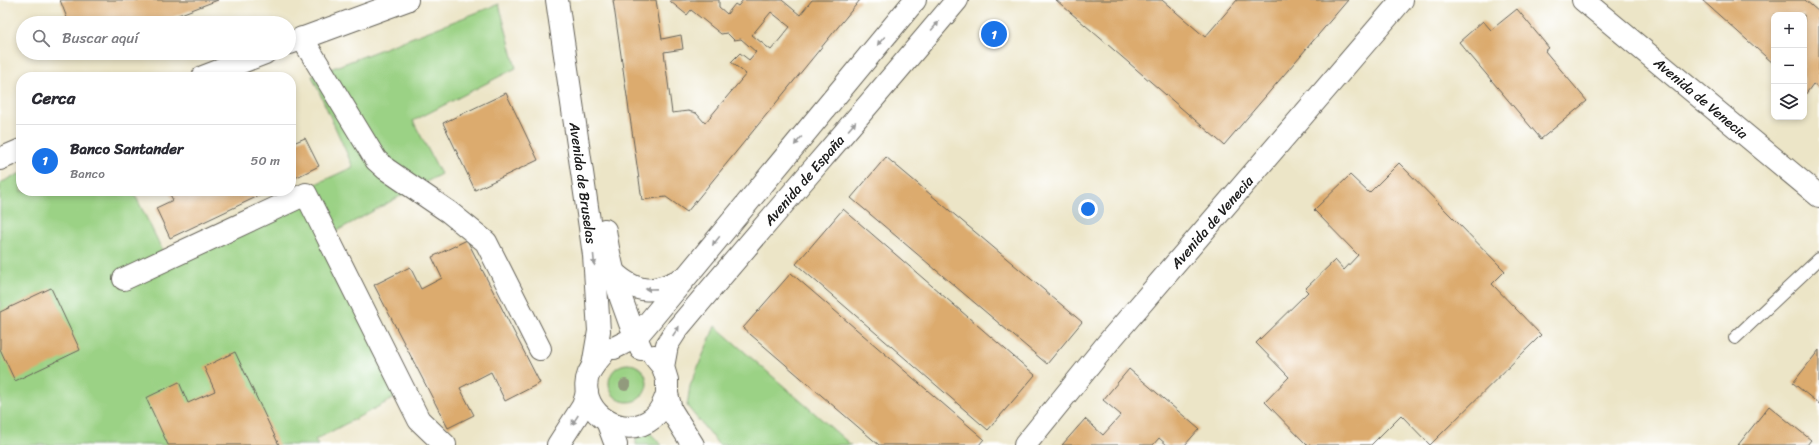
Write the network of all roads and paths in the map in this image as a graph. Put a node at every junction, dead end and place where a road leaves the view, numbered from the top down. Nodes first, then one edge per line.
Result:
1 (407, 0) edge
2 (557, 0) edge
3 (571, 0) edge
4 (915, 0) edge
5 (957, 0) edge
6 (1402, 0) edge
7 (1583, 0) edge
8 (296, 41) edge
9 (247, 60) edge
10 (216, 72) edge
11 (16, 152) edge
12 (0, 159) edge
13 (1819, 196) edge
14 (1819, 258) edge
15 (612, 271) junction
16 (687, 276) junction
17 (124, 279) dead end
18 (1735, 338) dead end
19 (639, 343) junction
20 (540, 349) dead end
21 (592, 366) junction
22 (663, 367) junction
23 (587, 393) junction
24 (667, 394) junction
25 (609, 437) edge
26 (444, 445) edge
27 (558, 445) edge
28 (693, 445) edge
29 (1025, 445) edge

1 - 8 main road
2 -> 21 main road, Avenida de Bruselas
3 - 15 main road, Avenida de Bruselas
4 -> 16 main road, Avenida de España
22 -> 5 main road, Avenida de España
6 - 29 main road, Avenida de Venecia
7 - 13 main road, Avenida de Venecia
8 - 20 main road
9 - 10 main road
11 - 12 main road
14 - 18 lane
16 -> 15 main road
15 - 19 main road, Avenida de Bruselas
16 - 19 main road, Avenida de España
17 - 26 main road
19 - 21 main road
19 - 22 main road
21 - 23 main road, Avenida de Bruselas
22 - 24 main road
23 - 25 main road
23 -> 27 main road, Avenida de Bruselas
24 - 25 main road
24 - 28 main road

